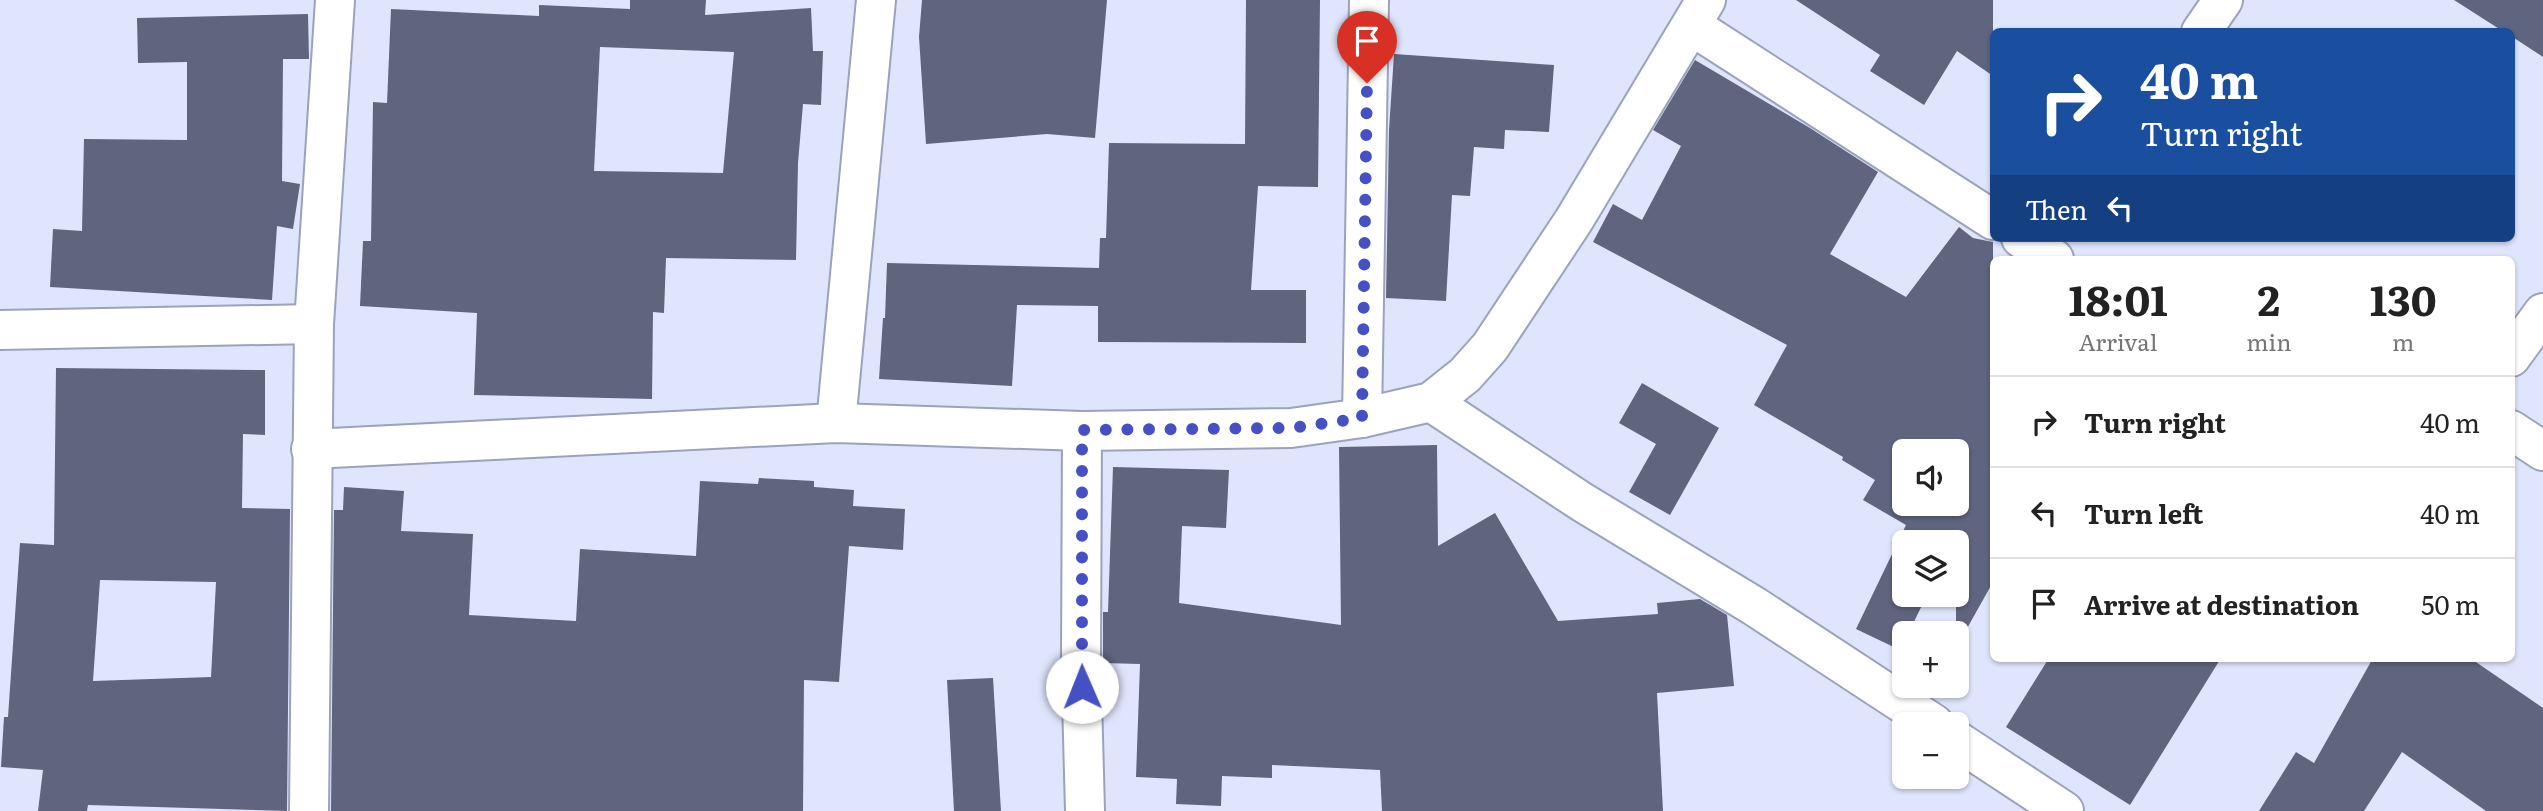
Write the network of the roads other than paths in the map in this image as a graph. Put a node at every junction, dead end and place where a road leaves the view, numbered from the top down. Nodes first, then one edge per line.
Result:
1 (335, 0) edge
2 (876, 0) edge
3 (1369, 0) edge
4 (2223, 0) edge
5 (1699, 13) edge
6 (2205, 28) edge
7 (1990, 218) edge
8 (2543, 313) edge
9 (314, 324) junction
10 (0, 330) edge
11 (2515, 352) edge
12 (1431, 402) junction
13 (1362, 418) junction
14 (836, 423) junction
15 (1082, 430) junction
16 (2515, 433) edge
17 (311, 449) junction
18 (2543, 451) edge
19 (1916, 712) edge
20 (1969, 749) edge
21 (309, 811) edge
22 (1085, 811) edge
23 (2064, 811) edge

1 - 9 street
2 - 14 street
3 - 13 street
4 - 6 street
5 - 7 street
5 - 12 street
8 - 11 street
9 - 10 street
9 - 17 street
12 - 13 street
12 - 19 street
13 - 15 street
14 - 15 street
14 - 17 street
15 - 22 street
16 - 18 street
17 - 21 street
20 - 23 street

